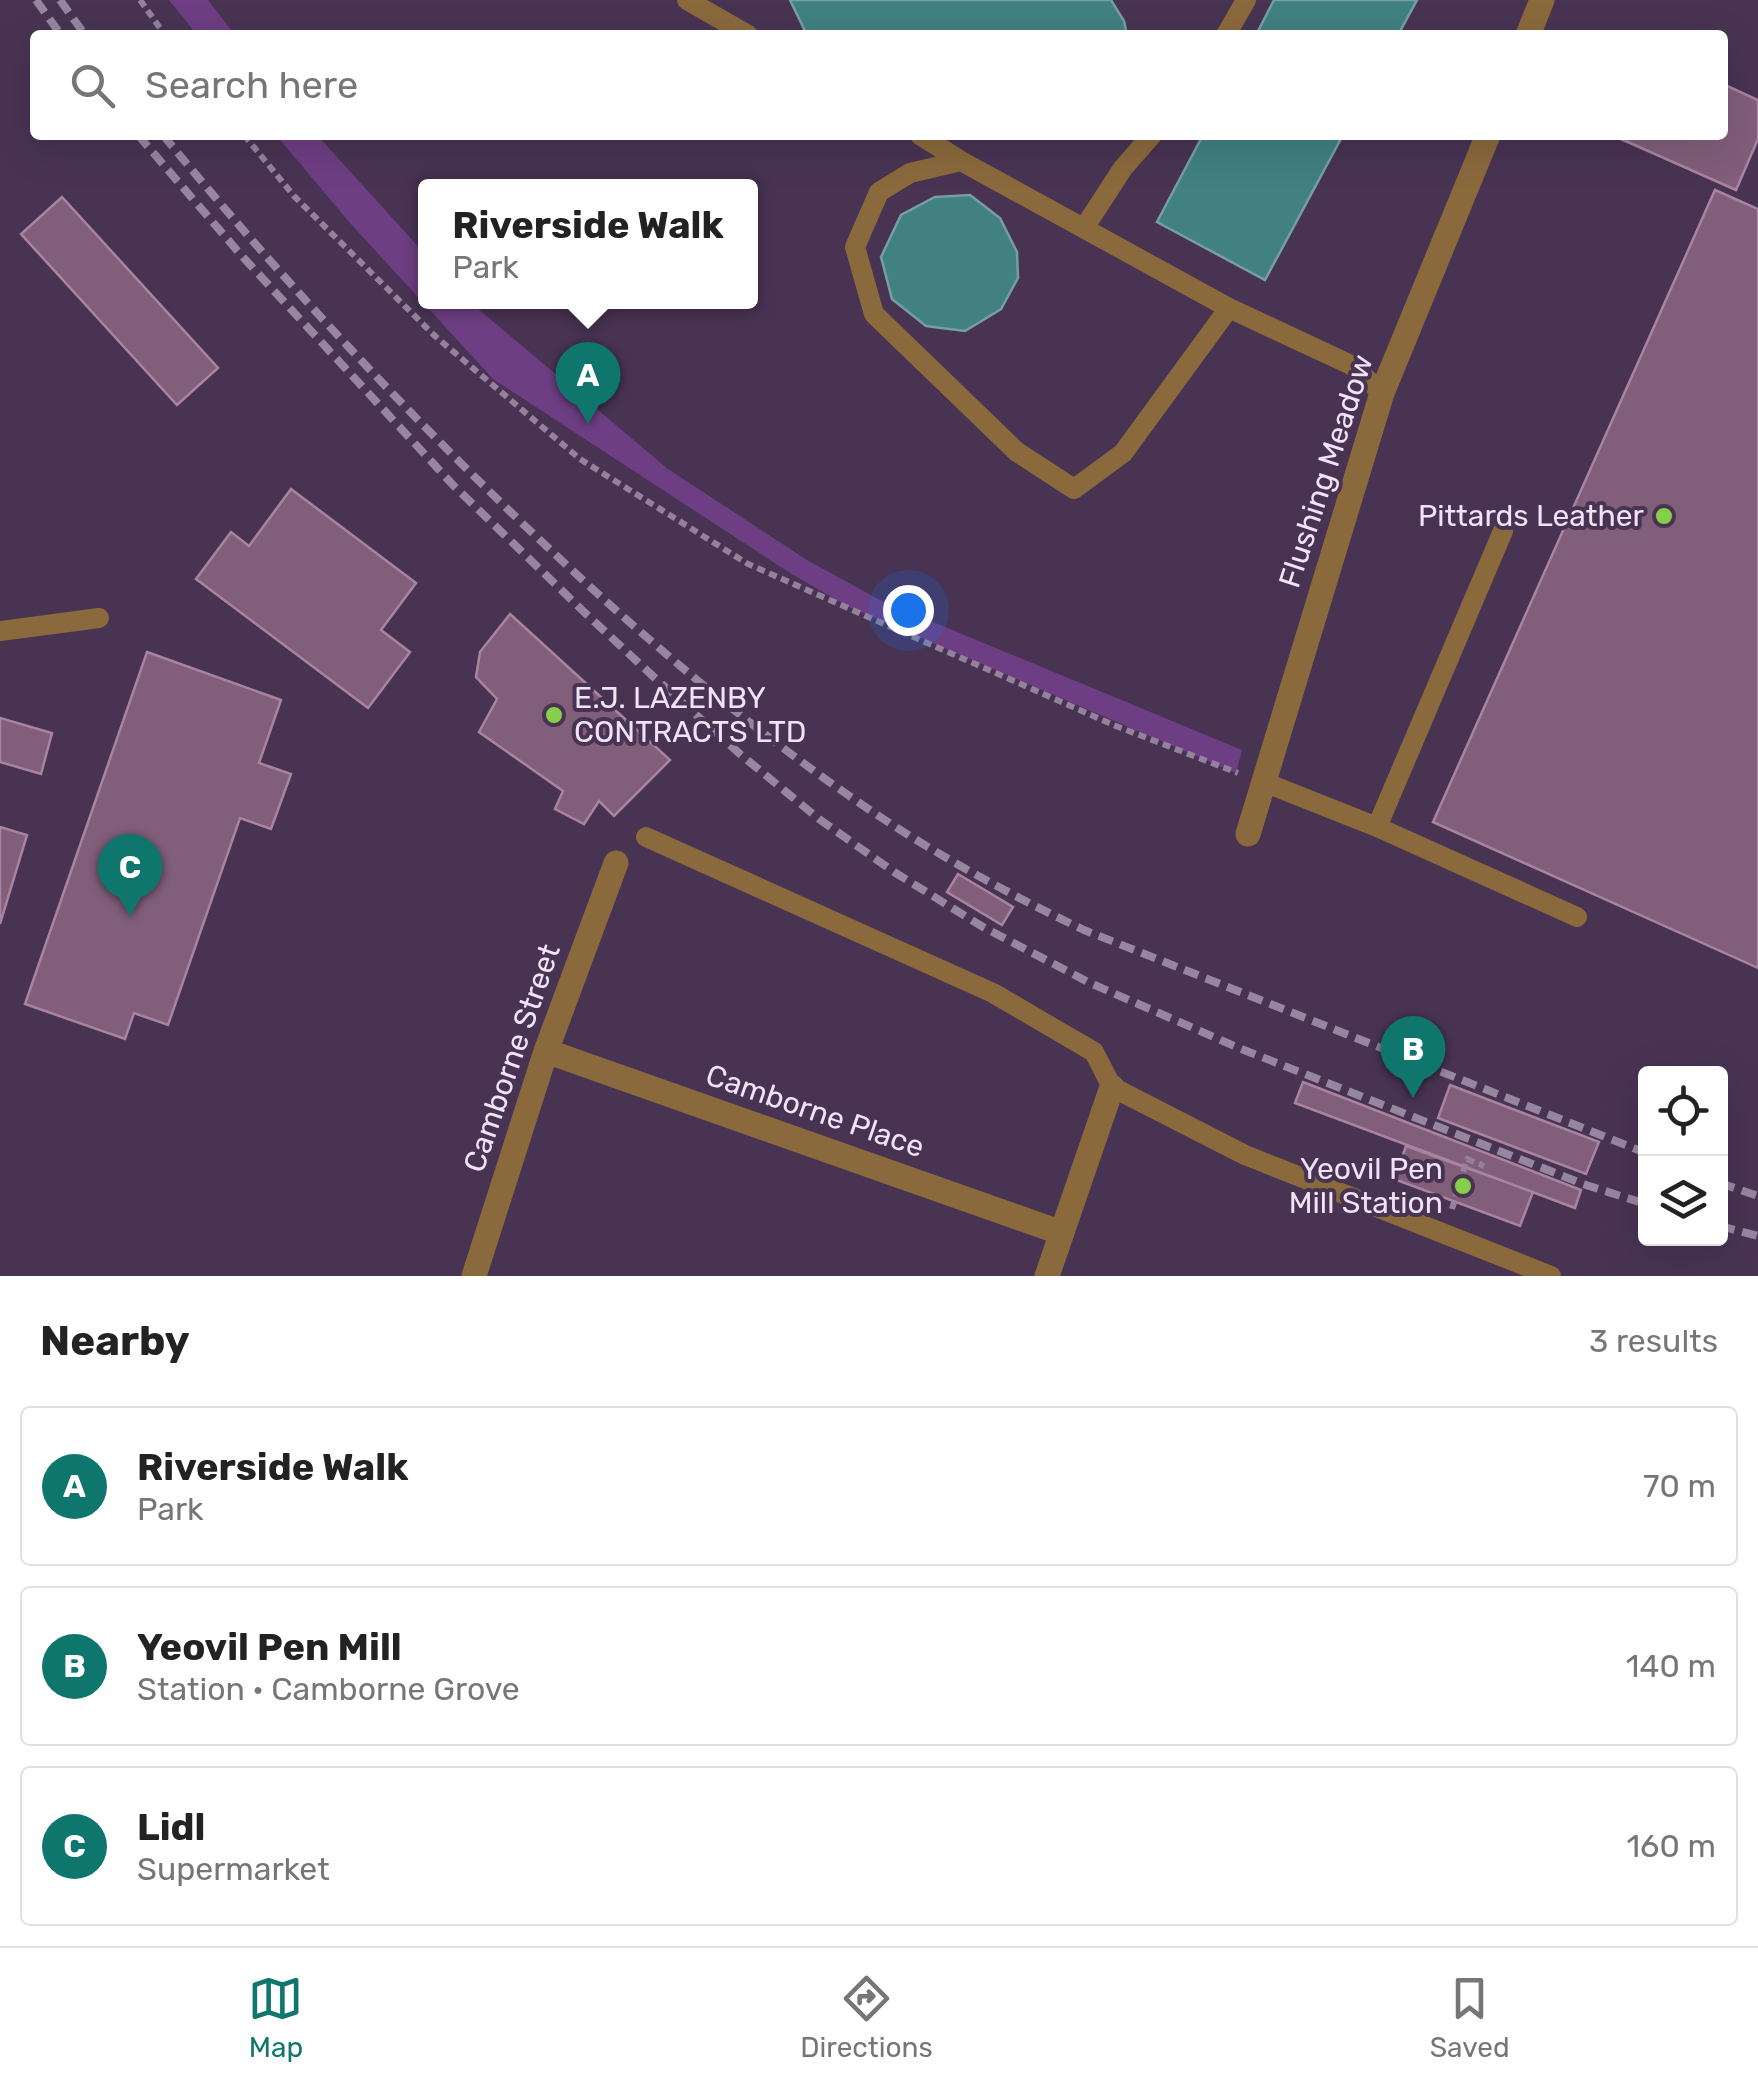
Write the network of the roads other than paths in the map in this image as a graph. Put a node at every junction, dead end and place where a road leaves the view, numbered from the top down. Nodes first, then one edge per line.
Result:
1 (687, 0) edge
2 (1246, 0) edge
3 (1542, 0) edge
4 (739, 30) edge
5 (1229, 30) edge
6 (1530, 30) edge
7 (928, 140) edge
8 (1148, 140) edge
9 (1486, 140) edge
10 (961, 161) junction
11 (1084, 228) junction
12 (1229, 308) junction
13 (1382, 392) junction
14 (1503, 531) dead end
15 (98, 618) dead end
16 (0, 631) edge
17 (1264, 782) junction
18 (1377, 827) junction
19 (1248, 834) dead end
20 (646, 837) dead end
21 (616, 863) dead end
22 (1577, 918) dead end
23 (546, 1050) junction
24 (1112, 1086) junction
25 (1062, 1234) junction
26 (474, 1276) edge
27 (1048, 1276) edge
28 (1550, 1276) edge

1 - 4 lane
2 - 5 lane
3 - 6 street
7 - 10 lane
8 - 11 lane
9 - 13 street, Flushing Meadow
10 - 11 lane
10 - 12 lane
11 - 12 lane
12 - 13 lane
13 - 17 street, Flushing Meadow
14 - 18 lane
15 - 16 lane
17 - 18 lane
17 - 19 street, Flushing Meadow
18 - 22 lane
20 - 24 lane
21 - 23 street, Camborne Street
23 - 25 street, Camborne Place
23 - 26 street, Camborne Street
24 - 25 street
24 - 28 lane
25 - 27 street

